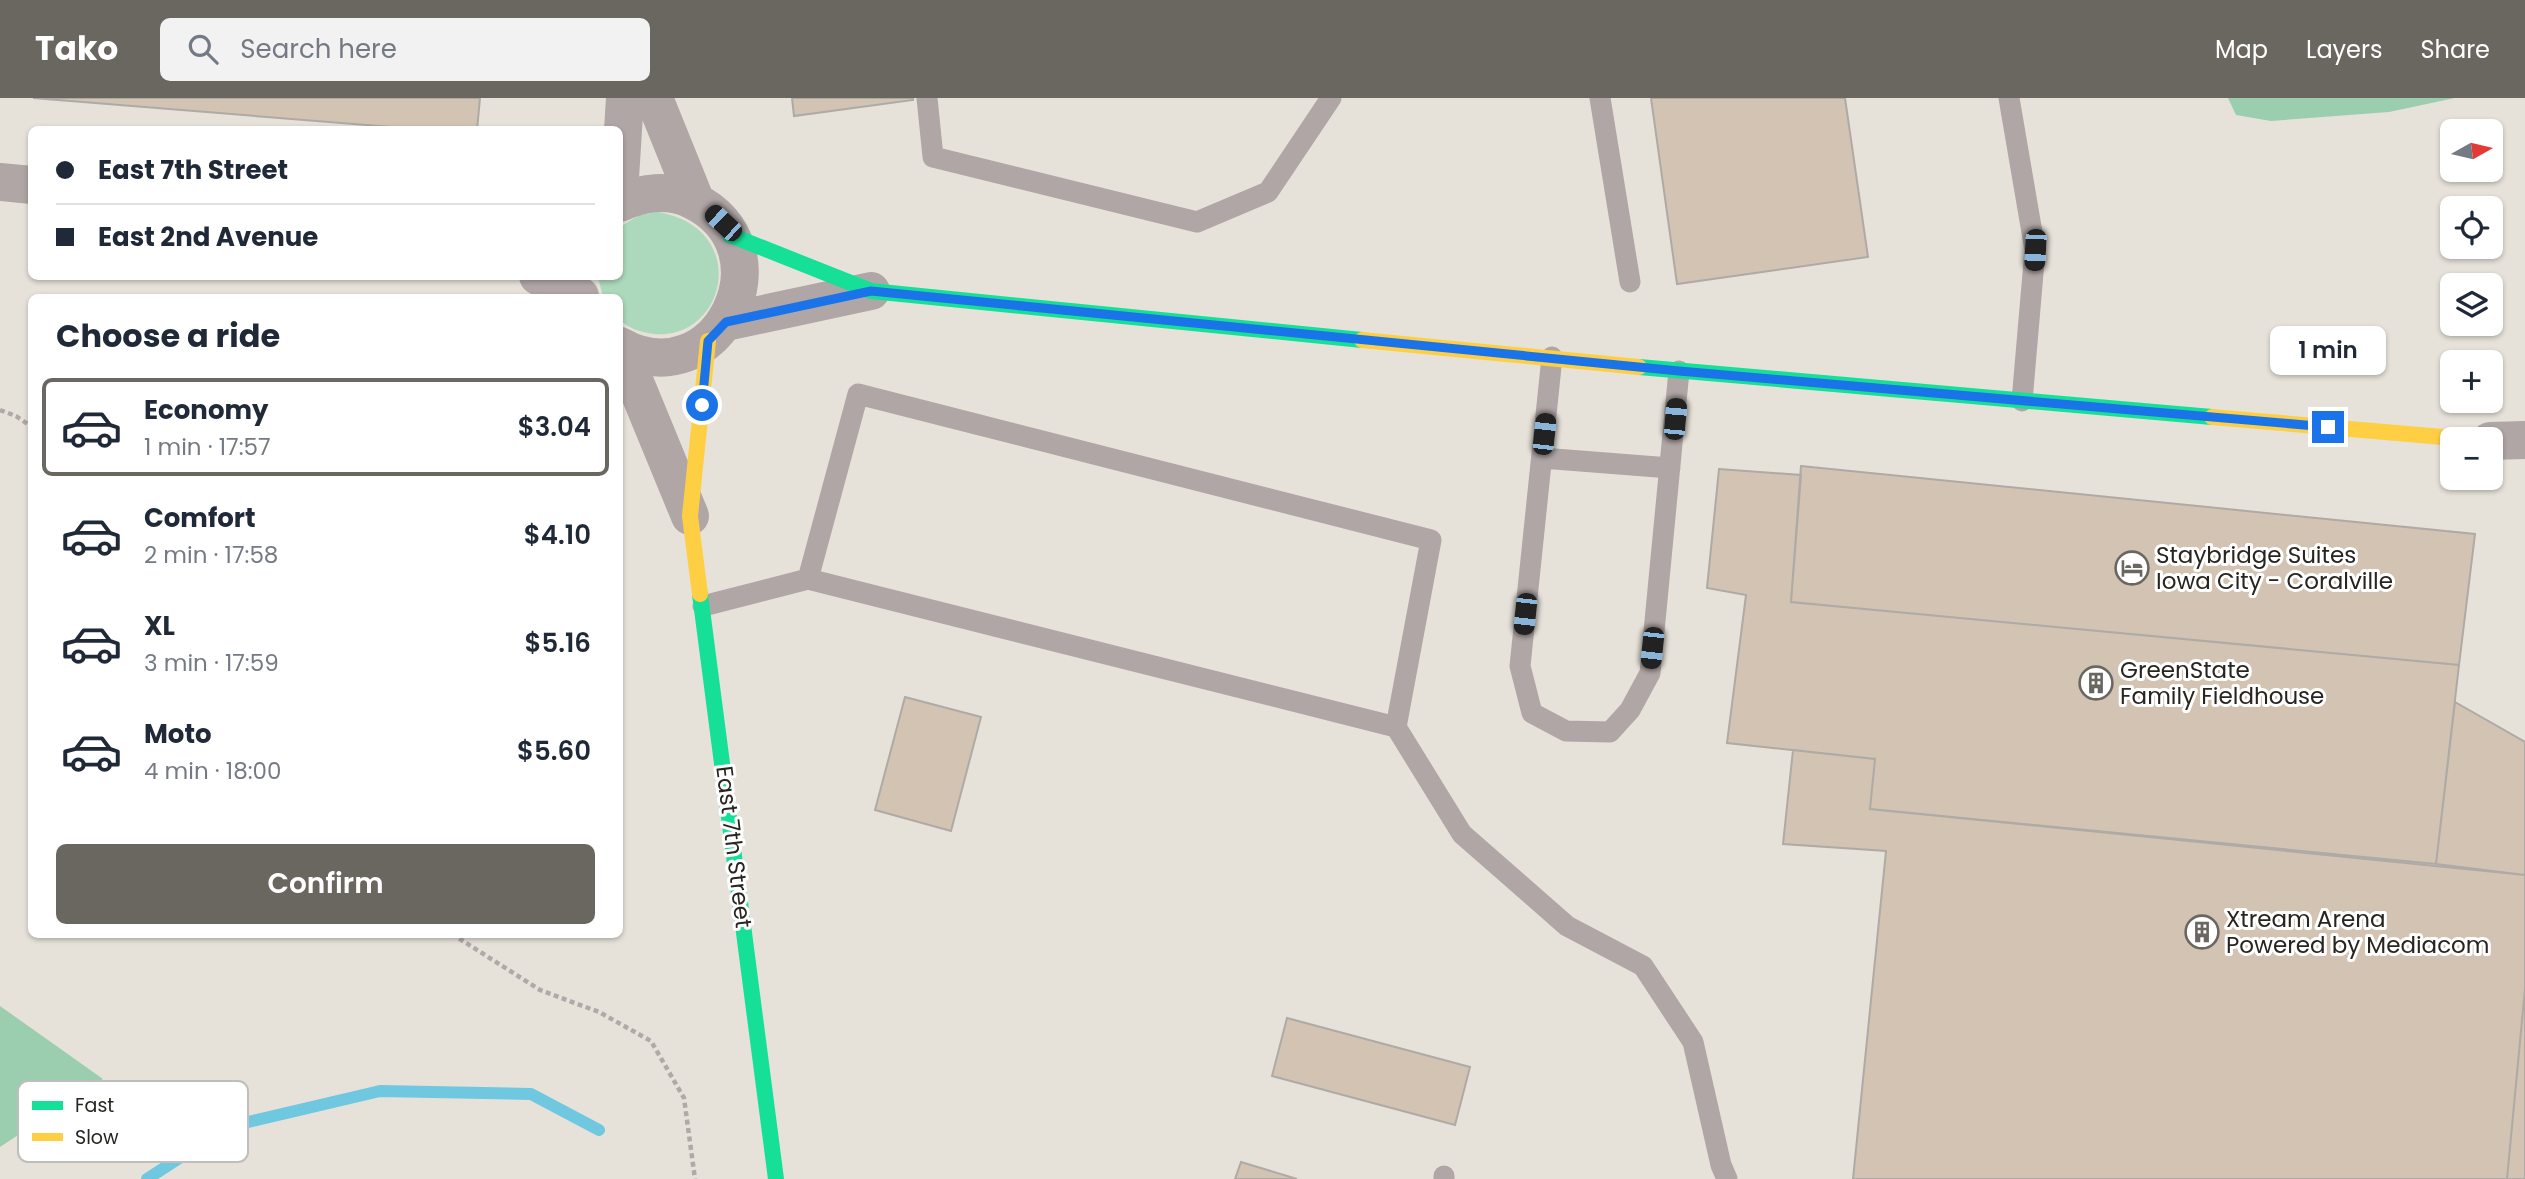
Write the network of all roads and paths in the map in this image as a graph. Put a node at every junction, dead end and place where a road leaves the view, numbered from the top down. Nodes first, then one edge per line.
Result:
1 (625, 98) edge
2 (654, 98) edge
3 (927, 98) edge
4 (1331, 98) edge
5 (1600, 98) edge
6 (2009, 98) edge
7 (623, 130) edge
8 (0, 182) edge
9 (28, 185) edge
10 (623, 202) edge
11 (696, 202) junction
12 (730, 235) junction
13 (550, 280) edge
14 (1630, 282) dead end
15 (579, 290) edge
16 (871, 291) junction
17 (717, 331) junction
18 (623, 348) edge
19 (623, 353) edge
20 (1552, 357) junction
21 (1679, 371) junction
22 (2022, 401) junction
23 (0, 410) edge
24 (28, 424) edge
25 (2440, 438) edge
26 (1542, 458) junction
27 (1670, 468) junction
28 (690, 516) junction
29 (808, 579) junction
30 (703, 606) junction
31 (1396, 727) junction
32 (458, 938) edge
33 (695, 1179) edge
34 (776, 1179) edge
35 (1727, 1179) edge

1 - 7 street
2 - 11 street
3 - 4 lane
5 - 14 lane
6 - 22 lane
8 - 9 street
10 - 11 street
11 - 12 street
12 - 16 street
12 - 17 street
13 - 15 street
16 - 17 street
16 - 20 street
17 - 18 street
17 - 28 street, East 7th Street
19 - 28 street, East 7th Street
20 - 21 street
20 - 26 lane
21 - 22 street
21 - 27 lane
22 - 25 street
23 - 24 path
26 - 27 lane
26 - 27 lane
28 - 30 street, East 7th Street
29 - 30 lane
29 - 31 lane
29 - 31 lane
30 - 34 street, East 7th Street
31 - 35 lane
32 - 33 path

